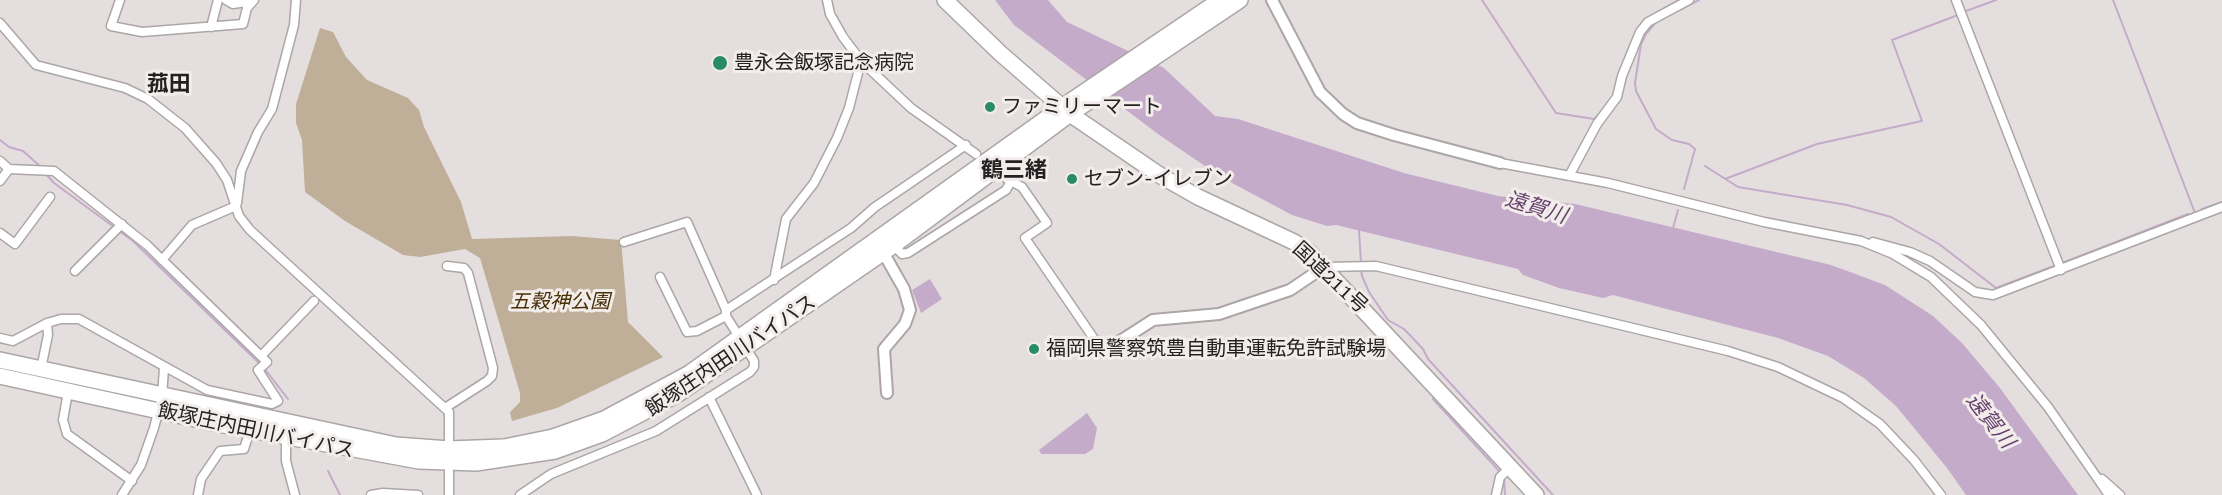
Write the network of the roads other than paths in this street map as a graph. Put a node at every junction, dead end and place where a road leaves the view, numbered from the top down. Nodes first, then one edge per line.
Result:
1 (120, 0) edge
2 (218, 0) edge
3 (226, 0) edge
4 (254, 0) edge
5 (296, 0) edge
6 (826, 0) edge
7 (945, 0) edge
8 (1220, 0) edge
9 (1240, 0) edge
10 (1272, 0) edge
11 (1689, 0) edge
12 (1956, 0) edge
13 (1, 26) edge
14 (211, 27) junction
15 (1181, 33) junction
16 (861, 61) junction
17 (1066, 111) junction
18 (966, 145) junction
19 (976, 154) dead end
20 (0, 160) edge
21 (1500, 163) joint
22 (9, 169) junction
23 (1569, 176) junction
24 (0, 181) edge
25 (50, 197) dead end
26 (236, 206) junction
27 (2222, 207) edge
28 (118, 228) junction
29 (0, 233) edge
30 (1861, 241) junction
31 (624, 242) dead end
32 (889, 249) junction
33 (162, 260) junction
34 (447, 266) dead end
35 (1324, 267) junction
36 (2061, 270) junction
37 (75, 271) dead end
38 (660, 277) dead end
39 (774, 280) junction
40 (314, 301) dead end
41 (726, 313) junction
42 (47, 323) junction
43 (0, 338) edge
44 (743, 344) junction
45 (1103, 352) joint
46 (0, 360) edge
47 (262, 363) junction
48 (164, 368) junction
49 (41, 369) junction
50 (0, 376) edge
51 (68, 392) junction
52 (887, 393) dead end
53 (709, 398) junction
54 (160, 404) junction
55 (445, 408) junction
56 (250, 430) junction
57 (286, 438) junction
58 (448, 456) junction
59 (2092, 469) junction
60 (1505, 472) junction
61 (132, 482) junction
62 (122, 495) edge
63 (198, 495) edge
64 (295, 495) edge
65 (371, 495) edge
66 (418, 495) edge
67 (449, 495) edge
68 (520, 495) edge
69 (756, 495) edge
70 (1496, 495) edge
71 (1536, 495) edge
72 (1941, 495) edge
73 (2109, 495) edge
74 (2120, 495) edge

1 - 14 street
2 - 14 street
3 - 4 street
4 - 14 street
5 - 26 street
6 - 16 street
7 - 17 highway, 国道211号
8 - 15 highway, 飯塚庄内田川バイパス
9 - 15 highway, 飯塚庄内田川バイパス
10 - 21 street
11 - 23 street
12 - 36 street
13 - 26 street
15 - 17 highway, 飯塚庄内田川バイパス
16 - 18 street
16 - 39 street
17 - 32 highway, 飯塚庄内田川バイパス
17 - 35 highway, 国道211号
17 - 44 highway, 飯塚庄内田川バイパス
18 - 19 street
18 - 39 street
20 - 22 street
21 - 23 street
22 - 24 street
22 - 28 street
23 - 30 street
25 - 29 street
26 - 33 street
26 - 55 street
27 - 36 street
28 - 33 street
28 - 37 street
30 - 36 street
30 - 59 street
31 - 41 street
32 - 44 highway, 飯塚庄内田川バイパス
32 - 45 street
32 - 52 street
33 - 47 street
34 - 55 street
35 - 45 street
35 - 60 highway, 国道211号
35 - 72 street
38 - 41 street
39 - 41 street
40 - 47 street
41 - 44 street
42 - 43 street
42 - 48 street
42 - 49 street
44 - 53 street
44 - 58 highway, 飯塚庄内田川バイパス
46 - 49 highway, 飯塚庄内田川バイパス
47 - 48 street
48 - 54 street
49 - 54 highway, 飯塚庄内田川バイパス
50 - 51 highway, 飯塚庄内田川バイパス
51 - 54 highway, 飯塚庄内田川バイパス
51 - 61 street
53 - 68 street
53 - 69 street
54 - 56 highway, 飯塚庄内田川バイパス
54 - 58 highway, 飯塚庄内田川バイパス
54 - 61 street
55 - 58 street
56 - 57 highway, 飯塚庄内田川バイパス
56 - 63 street
57 - 58 highway, 飯塚庄内田川バイパス
57 - 64 street
58 - 67 street
59 - 73 street
59 - 74 street
60 - 70 street
60 - 71 highway, 国道211号
61 - 62 street
65 - 66 street

